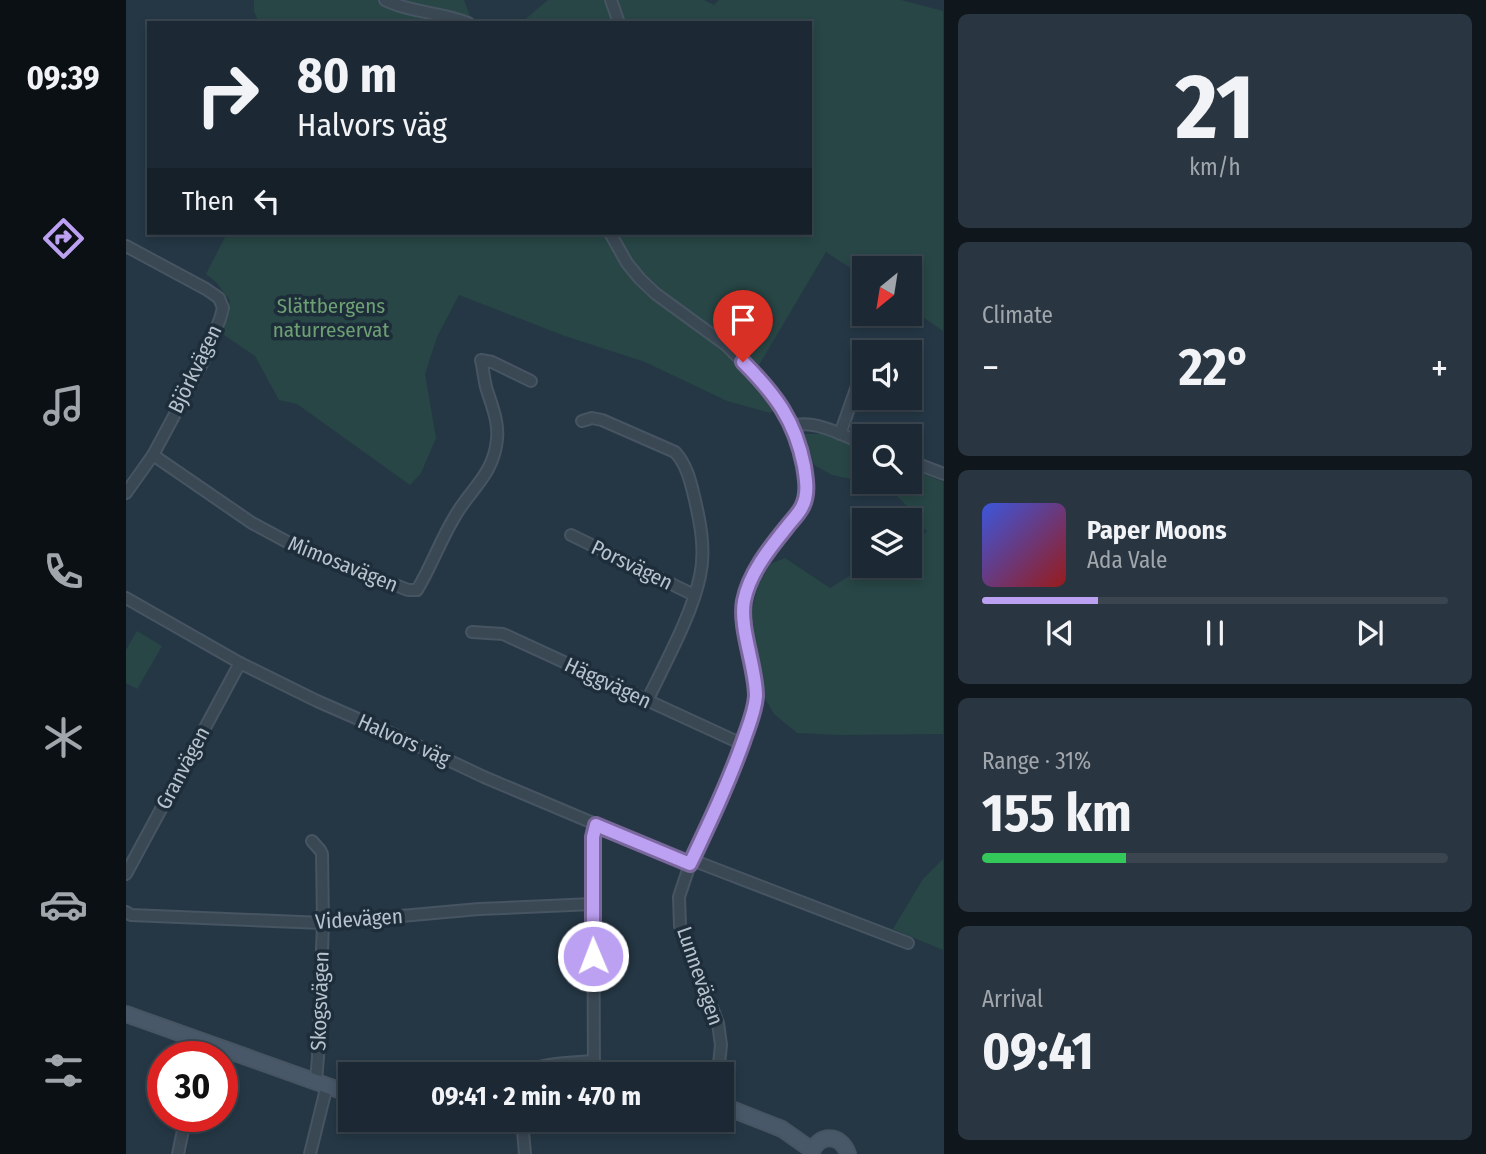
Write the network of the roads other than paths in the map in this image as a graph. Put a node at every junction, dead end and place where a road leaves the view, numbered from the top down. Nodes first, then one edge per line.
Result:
1 (385, 0) edge
2 (611, 0) edge
3 (464, 21) edge
4 (619, 21) edge
5 (611, 235) edge
6 (126, 246) edge
7 (531, 381) dead end
8 (852, 400) edge
9 (582, 421) dead end
10 (793, 426) junction
11 (840, 434) junction
12 (852, 439) edge
13 (153, 455) junction
14 (922, 466) edge
15 (943, 474) edge
16 (126, 493) edge
17 (571, 535) dead end
18 (694, 595) junction
19 (126, 598) edge
20 (472, 632) dead end
21 (240, 663) junction
22 (648, 701) junction
23 (742, 744) junction
24 (596, 825) junction
25 (312, 841) dead end
26 (691, 862) junction
27 (126, 874) edge
28 (593, 904) junction
29 (126, 912) edge
30 (323, 923) junction
31 (908, 943) dead end
32 (126, 1014) edge
33 (183, 1041) edge
34 (238, 1060) edge
35 (594, 1061) joint
36 (579, 1062) edge
37 (720, 1062) edge
38 (321, 1083) junction
39 (338, 1089) edge
40 (734, 1110) edge
41 (183, 1132) edge
42 (523, 1132) edge
43 (811, 1152) edge
44 (178, 1154) edge
45 (310, 1154) edge
46 (526, 1154) edge
47 (848, 1154) edge

1 - 3 street
2 - 4 street
5 - 10 street, Lunnevägen
6 - 13 street, Björkvägen
7 - 13 street, Mimosavägen
8 - 11 street
9 - 18 street, Porsvägen
10 - 11 street
10 - 23 street, Lunnevägen
11 - 12 street
13 - 16 street, Björkvägen
14 - 15 street
17 - 18 street, Porsvägen
18 - 22 street, Porsvägen
19 - 21 street, Halvors väg
20 - 22 street, Häggvägen
21 - 24 street, Halvors väg
21 - 27 street, Granvägen
22 - 23 street, Häggvägen
23 - 26 street, Lunnevägen
24 - 26 street, Halvors väg
24 - 28 street
25 - 30 street, Skogsvägen
26 - 31 street, Halvors väg
26 - 37 street, Lunnevägen
28 - 30 street, Videvägen
28 - 35 street
29 - 30 street, Videvägen
30 - 38 street, Skogsvägen
32 - 33 street
34 - 38 street
35 - 36 street
38 - 39 street
38 - 45 street, Skogsvägen
40 - 43 street
41 - 44 street
42 - 46 street
43 - 47 street

